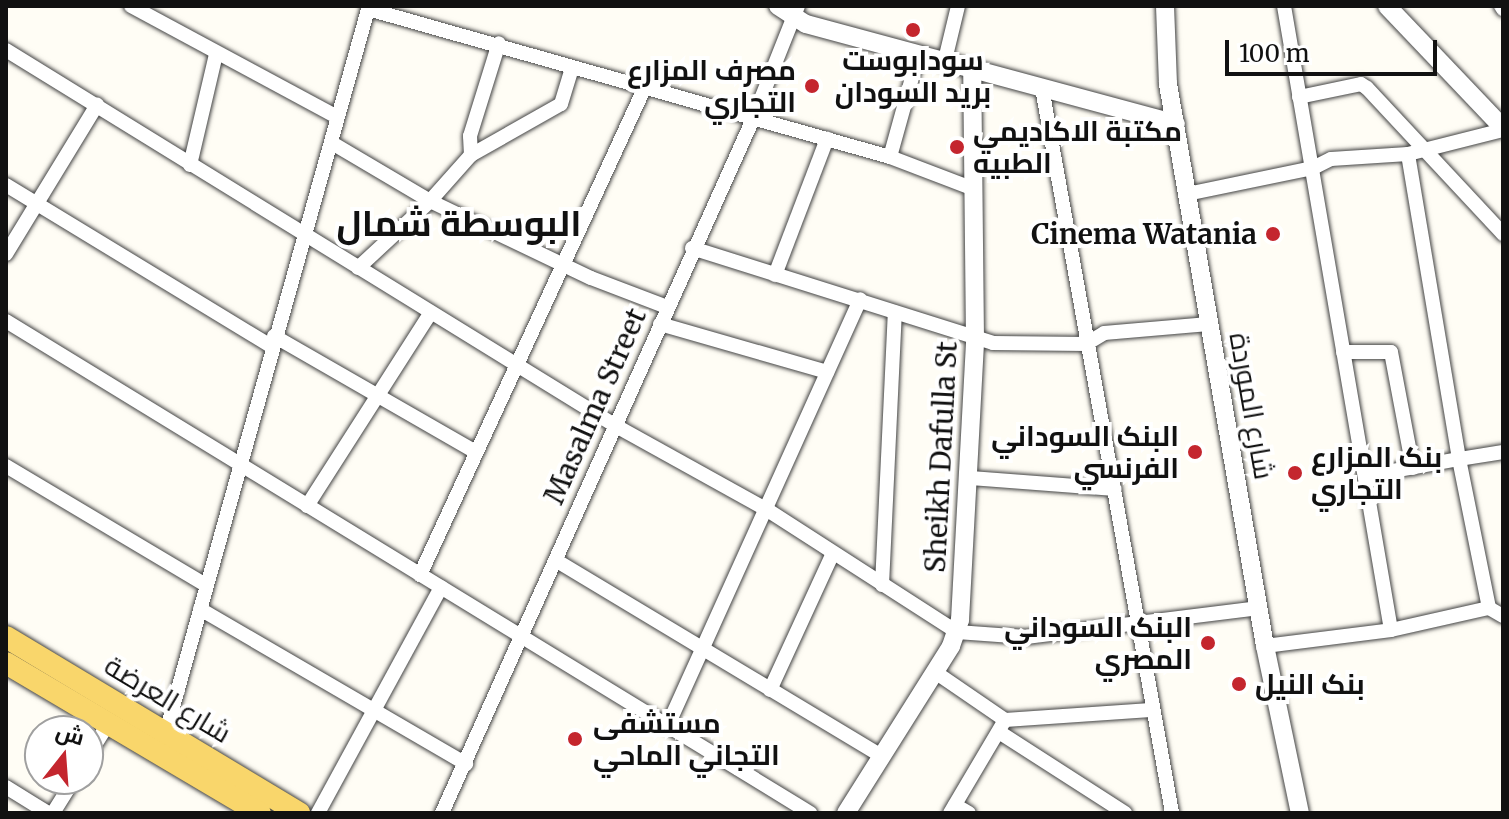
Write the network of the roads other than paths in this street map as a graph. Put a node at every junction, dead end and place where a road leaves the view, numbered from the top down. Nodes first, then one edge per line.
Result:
1 (131, 6) edge
2 (778, 6) edge
3 (958, 6) edge
4 (1165, 6) edge
5 (1284, 6) edge
6 (1387, 6) edge
7 (369, 8) edge
8 (795, 12) edge
9 (499, 43) junction
10 (6, 50) edge
11 (216, 54) junction
12 (918, 56) junction
13 (944, 64) junction
14 (572, 68) junction
15 (972, 71) junction
16 (1042, 88) junction
17 (644, 89) junction
18 (1299, 97) junction
19 (97, 105) junction
20 (337, 117) junction
21 (753, 119) junction
22 (1176, 124) junction
23 (1503, 129) edge
24 (827, 139) junction
25 (332, 143) junction
26 (1415, 152) junction
27 (471, 155) junction
28 (890, 157) junction
29 (190, 165) junction
30 (1313, 168) junction
31 (6, 185) edge
32 (971, 188) junction
33 (1187, 194) junction
34 (430, 201) junction
35 (37, 205) junction
36 (1503, 234) edge
37 (304, 236) junction
38 (692, 248) junction
39 (6, 254) edge
40 (563, 265) junction
41 (358, 268) junction
42 (775, 275) junction
43 (860, 299) junction
44 (667, 307) junction
45 (895, 312) junction
46 (430, 314) junction
47 (6, 321) edge
48 (660, 324) junction
49 (1209, 324) junction
50 (975, 339) junction
51 (272, 341) junction
52 (1086, 344) junction
53 (1343, 352) junction
54 (514, 364) junction
55 (827, 372) junction
56 (377, 394) junction
57 (616, 426) junction
58 (476, 452) junction
59 (1503, 452) edge
60 (1459, 459) junction
61 (6, 466) edge
62 (241, 467) junction
63 (1413, 468) junction
64 (1365, 476) junction
65 (971, 478) junction
66 (1115, 489) junction
67 (307, 506) junction
68 (766, 509) junction
69 (832, 555) junction
70 (557, 561) junction
71 (420, 575) junction
72 (206, 585) junction
73 (882, 585) junction
74 (441, 587) junction
75 (1259, 608) junction
76 (1489, 608) junction
77 (200, 609) junction
78 (1503, 616) edge
79 (1141, 625) junction
80 (1391, 630) junction
81 (957, 632) junction
82 (6, 637) edge
83 (523, 637) junction
84 (1265, 646) junction
85 (703, 648) junction
86 (6, 663) edge
87 (935, 672) junction
88 (770, 690) junction
89 (1151, 710) junction
90 (371, 712) junction
91 (108, 724) junction
92 (668, 725) junction
93 (1002, 726) junction
94 (104, 730) edge
95 (166, 732) junction
96 (882, 756) junction
97 (466, 764) junction
98 (6, 787) edge
99 (63, 795) edge
100 (952, 809) edge
101 (51, 813) edge
102 (260, 813) edge
103 (299, 813) edge
104 (318, 813) edge
105 (442, 813) edge
106 (810, 813) edge
107 (846, 813) edge
108 (969, 813) edge
109 (1125, 813) edge
110 (1172, 813) edge
111 (1300, 813) edge

1 - 11 street
2 - 8 street
3 - 13 street
4 - 22 street, شارع الموردة
5 - 18 street
6 - 23 street
7 - 9 street
7 - 20 street
8 - 12 street
8 - 21 street, Masalma Street
9 - 14 street
9 - 27 street
10 - 19 street
11 - 20 street
11 - 29 street
12 - 13 street
12 - 28 street
13 - 15 street
14 - 17 street
14 - 27 street
15 - 16 street
15 - 32 street, Sheikh Dafulla St
16 - 22 street
16 - 52 street
17 - 21 street
17 - 40 street
18 - 26 street
18 - 30 street
19 - 29 street
19 - 35 street
20 - 25 street
21 - 24 street
21 - 38 street, Masalma Street
22 - 33 street, شارع الموردة
23 - 26 street
24 - 28 street
24 - 42 street
25 - 34 street
25 - 37 street
26 - 30 street
26 - 36 street
26 - 60 street
27 - 34 street
28 - 32 street
29 - 37 street
30 - 33 street
30 - 53 street
31 - 35 street
32 - 50 street, Sheikh Dafulla St
33 - 49 street, شارع الموردة
34 - 40 street
34 - 41 street
35 - 39 street
35 - 51 street
37 - 41 street
37 - 51 street
38 - 42 street
38 - 44 street, Masalma Street
40 - 44 street
40 - 54 street
41 - 46 street
42 - 43 street
43 - 45 street
43 - 55 street
44 - 48 street, Masalma Street
45 - 50 street
45 - 73 street
46 - 54 street
46 - 56 street
47 - 62 street
48 - 55 street
48 - 57 street, Masalma Street
49 - 52 street
49 - 75 street, شارع الموردة
50 - 52 street
50 - 65 street, Sheikh Dafulla St
51 - 56 street
51 - 62 street
52 - 66 street
53 - 63 street
53 - 64 street
54 - 57 street
54 - 58 street
55 - 68 street
56 - 58 street
56 - 67 street
57 - 68 street
57 - 70 street, Masalma Street
58 - 71 street
59 - 60 street
60 - 63 street
60 - 76 street
61 - 72 street
62 - 67 street
62 - 72 street
63 - 64 street
64 - 80 street
65 - 66 street
65 - 81 street, Sheikh Dafulla St
66 - 79 street
67 - 71 street
68 - 69 street
68 - 85 street
69 - 73 street
69 - 88 street
70 - 83 street, Masalma Street
70 - 85 street
71 - 74 street
72 - 77 street
73 - 81 street
74 - 83 street
74 - 90 street
75 - 79 street
75 - 84 street, شارع الموردة
76 - 78 street
76 - 80 street
77 - 90 street
77 - 95 street
79 - 81 street
79 - 89 street
80 - 84 street
81 - 87 street, Sheikh Dafulla St
82 - 95 main road, شارع العرضة
83 - 92 street
83 - 97 street, Masalma Street
84 - 111 street, شارع الموردة
85 - 88 street
85 - 92 street
86 - 91 main road, شارع العرضة
87 - 93 street
87 - 96 street, Sheikh Dafulla St
88 - 96 street
89 - 93 street
89 - 110 street
90 - 97 street
90 - 104 street
91 - 94 street
91 - 102 main road, شارع العرضة
92 - 106 street
93 - 100 street
93 - 109 street
95 - 103 main road, شارع العرضة
96 - 107 street, Sheikh Dafulla St
97 - 105 street, Masalma Street
98 - 101 street
99 - 101 street
100 - 108 street

